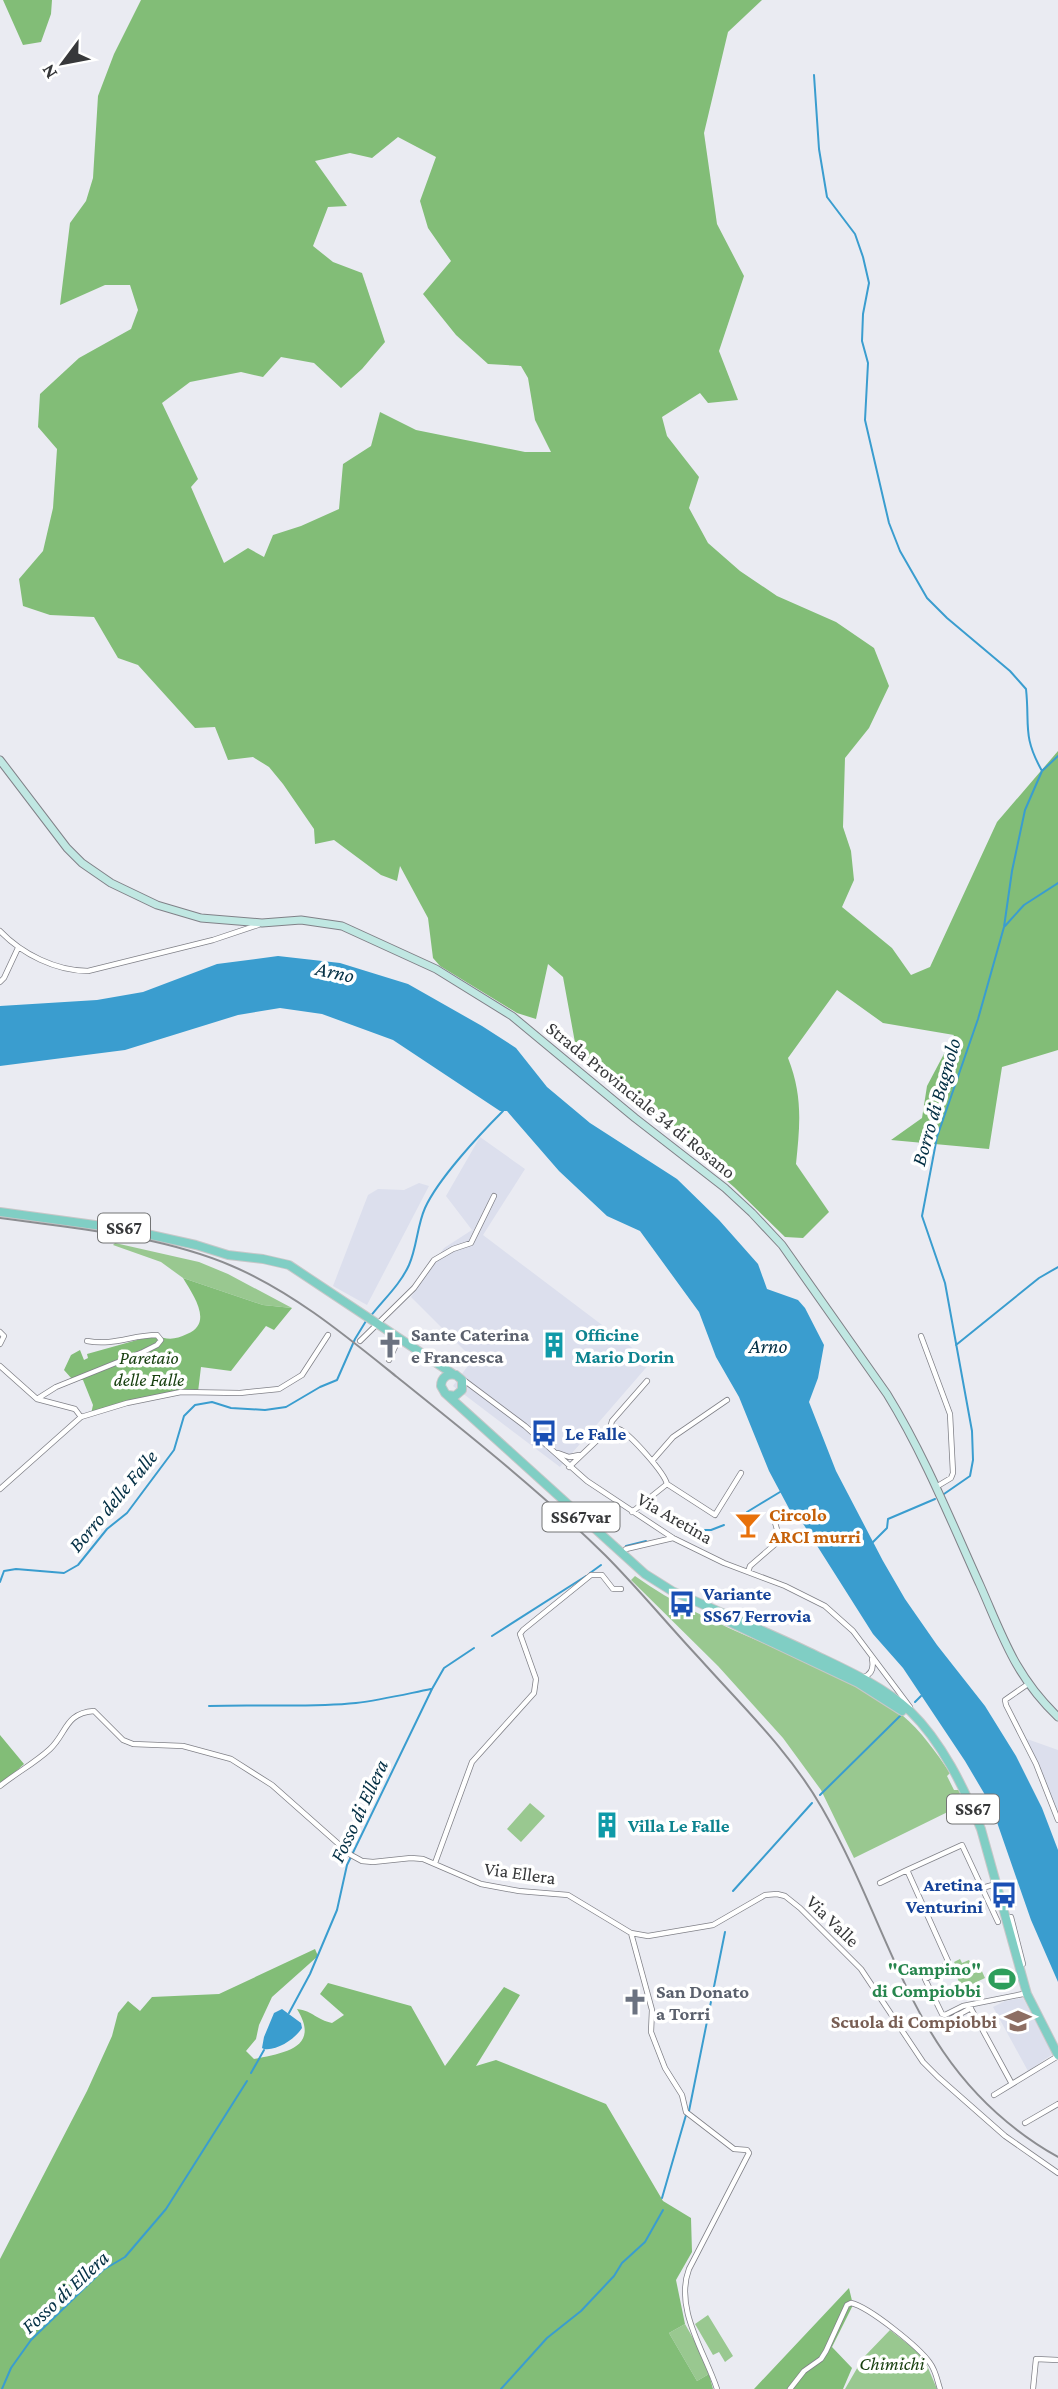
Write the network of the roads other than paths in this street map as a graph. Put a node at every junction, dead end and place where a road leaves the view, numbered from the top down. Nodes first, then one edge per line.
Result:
1 (0, 760) edge
2 (262, 923) junction
3 (0, 931) edge
4 (19, 948) junction
5 (0, 982) edge
6 (494, 1196) dead end
7 (0, 1212) edge
8 (376, 1326) junction
9 (0, 1332) edge
10 (328, 1335) dead end
11 (396, 1335) junction
12 (921, 1336) dead end
13 (87, 1341) dead end
14 (360, 1342) dead end
15 (0, 1344) edge
16 (389, 1360) dead end
17 (435, 1361) junction
18 (0, 1366) edge
19 (457, 1376) junction
20 (442, 1381) junction
21 (647, 1381) dead end
22 (476, 1388) junction
23 (461, 1392) junction
24 (448, 1395) junction
25 (37, 1399) junction
26 (727, 1400) dead end
27 (468, 1416) junction
28 (81, 1417) junction
29 (610, 1428) junction
30 (552, 1449) junction
31 (580, 1455) junction
32 (652, 1461) junction
33 (569, 1466) junction
34 (741, 1473) dead end
35 (667, 1483) junction
36 (935, 1487) junction
37 (0, 1489) edge
38 (632, 1512) junction
39 (772, 1512) dead end
40 (673, 1538) junction
41 (626, 1549) dead end
42 (748, 1572) junction
43 (621, 1589) dead end
44 (673, 1591) junction
45 (869, 1652) junction
46 (844, 1676) junction
47 (863, 1678) junction
48 (1028, 1684) junction
49 (1058, 1717) edge
50 (923, 1726) junction
51 (933, 1741) junction
52 (0, 1786) edge
53 (1058, 1820) edge
54 (435, 1863) junction
55 (907, 1871) junction
56 (979, 1881) junction
57 (995, 1881) junction
58 (880, 1883) dead end
59 (982, 1888) junction
60 (1011, 1917) dead end
61 (998, 1922) dead end
62 (631, 1933) junction
63 (1027, 1994) junction
64 (970, 2006) junction
65 (945, 2022) dead end
66 (1058, 2056) edge
67 (1012, 2084) junction
68 (994, 2095) dead end
69 (1058, 2105) edge
70 (1025, 2123) dead end
71 (1058, 2173) edge
72 (1058, 2360) edge
73 (717, 2389) edge
74 (790, 2389) edge
75 (940, 2389) edge
76 (1033, 2389) edge

1 - 2 main road, Strada Provinciale 34 di Rosano
2 - 4 street
2 - 36 main road, Strada Provinciale 34 di Rosano
3 - 4 street
4 - 5 street
6 - 8 street
7 - 8 main road, Via Aretina / SS67
8 - 11 main road, Via Aretina / SS67
8 - 14 street
9 - 15 street
10 - 28 street
11 - 16 street
11 - 17 main road, Via Aretina / SS67
12 - 36 street
13 - 25 street
17 - 19 main road, Via Aretina / SS67
17 - 20 main road
18 - 25 street
19 - 20 main road
19 - 22 street, Via Aretina
19 - 23 main road
20 - 24 main road
21 - 29 street
22 - 23 street
22 - 30 street, Via Aretina
23 - 24 main road
23 - 27 main road, SS67var
24 - 27 main road, SS67var
25 - 28 street
26 - 32 street
27 - 44 main road, SS67var
28 - 37 street
29 - 31 street
29 - 32 street
30 - 31 street
30 - 33 street, Via Aretina
31 - 33 street
32 - 35 street
33 - 38 street, Via Aretina
34 - 35 street
35 - 38 street
36 - 48 main road, Strada Provinciale 34 di Rosano
38 - 40 street, Via Aretina
39 - 42 street
40 - 41 street
40 - 42 street, Via Aretina
42 - 45 street, Via Aretina
43 - 54 street
44 - 46 main road, SS67var
44 - 47 main road, SS67var
45 - 47 street
45 - 50 street, Via Aretina
46 - 47 street
46 - 51 main road, SS67var
47 - 50 main road, SS67var
48 - 49 main road, Strada Provinciale 34 di Rosano
48 - 53 street
50 - 51 main road, Via Aretina / SS67var
51 - 57 main road, Via Aretina / SS67
52 - 54 street, Via Ellera
54 - 62 street, Via Ellera
55 - 56 street
55 - 58 street
55 - 64 street
56 - 57 street
56 - 59 street
57 - 59 street
57 - 63 main road, Via Aretina / SS67
59 - 61 street
60 - 63 street, Via Aretina
62 - 71 street, Via Valle
62 - 73 street
63 - 64 street
63 - 66 main road, Via Aretina / SS67
64 - 65 street
64 - 67 street
66 - 67 street
67 - 68 street
69 - 70 street
72 - 76 street
74 - 75 street

